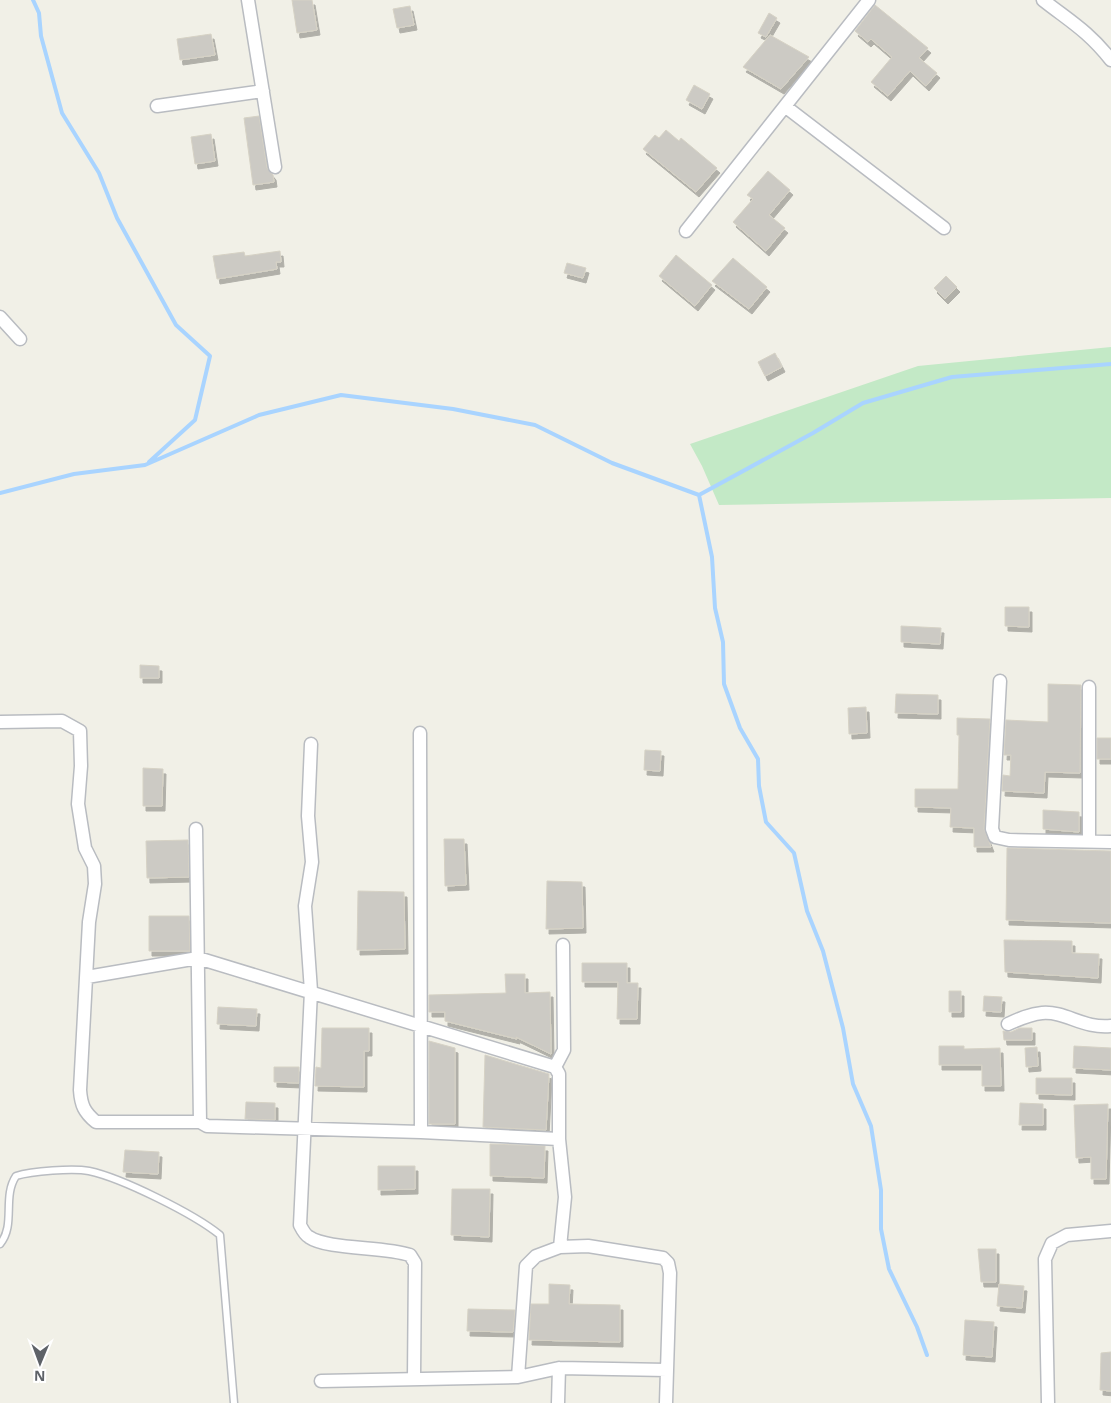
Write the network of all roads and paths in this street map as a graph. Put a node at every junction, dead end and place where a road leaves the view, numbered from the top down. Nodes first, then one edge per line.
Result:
1 (248, 0) edge
2 (869, 0) edge
3 (1043, 0) edge
4 (1111, 60) edge
5 (263, 91) junction
6 (157, 106) dead end
7 (786, 107) junction
8 (275, 167) dead end
9 (944, 228) dead end
10 (686, 231) dead end
11 (0, 318) edge
12 (20, 340) dead end
13 (1000, 681) dead end
14 (1089, 687) dead end
15 (0, 722) edge
16 (420, 733) dead end
17 (311, 744) dead end
18 (196, 830) dead end
19 (1089, 841) junction
20 (1111, 842) edge
21 (563, 944) dead end
22 (198, 958) junction
23 (87, 977) junction
24 (311, 992) junction
25 (421, 1024) junction
26 (1008, 1024) dead end
27 (1111, 1026) edge
28 (555, 1067) junction
29 (200, 1122) junction
30 (304, 1129) junction
31 (421, 1132) junction
32 (559, 1139) junction
33 (1111, 1232) edge
34 (0, 1244) edge
35 (560, 1248) junction
36 (559, 1368) junction
37 (667, 1370) junction
38 (518, 1377) junction
39 (414, 1378) junction
40 (321, 1381) dead end
41 (234, 1403) edge
42 (558, 1403) edge
43 (666, 1403) edge
44 (1048, 1403) edge

1 - 5 street
2 - 7 street
3 - 4 street
5 - 6 street
5 - 8 street
7 - 9 street
7 - 10 street
11 - 12 street
13 - 19 street
14 - 19 street
15 - 23 street
16 - 25 street
17 - 24 street
18 - 22 street
19 - 20 street
21 - 28 street
22 - 23 street
22 - 24 street
22 - 29 street
23 - 29 street
24 - 25 street
24 - 30 street
25 - 28 street
25 - 31 street
26 - 27 street
28 - 32 street
29 - 30 street
30 - 31 street
30 - 39 street
31 - 32 street
32 - 35 street
33 - 44 street
34 - 41 lane
35 - 37 street
35 - 38 street
36 - 37 street
36 - 38 street
36 - 42 street
37 - 43 street
38 - 39 street
39 - 40 street

